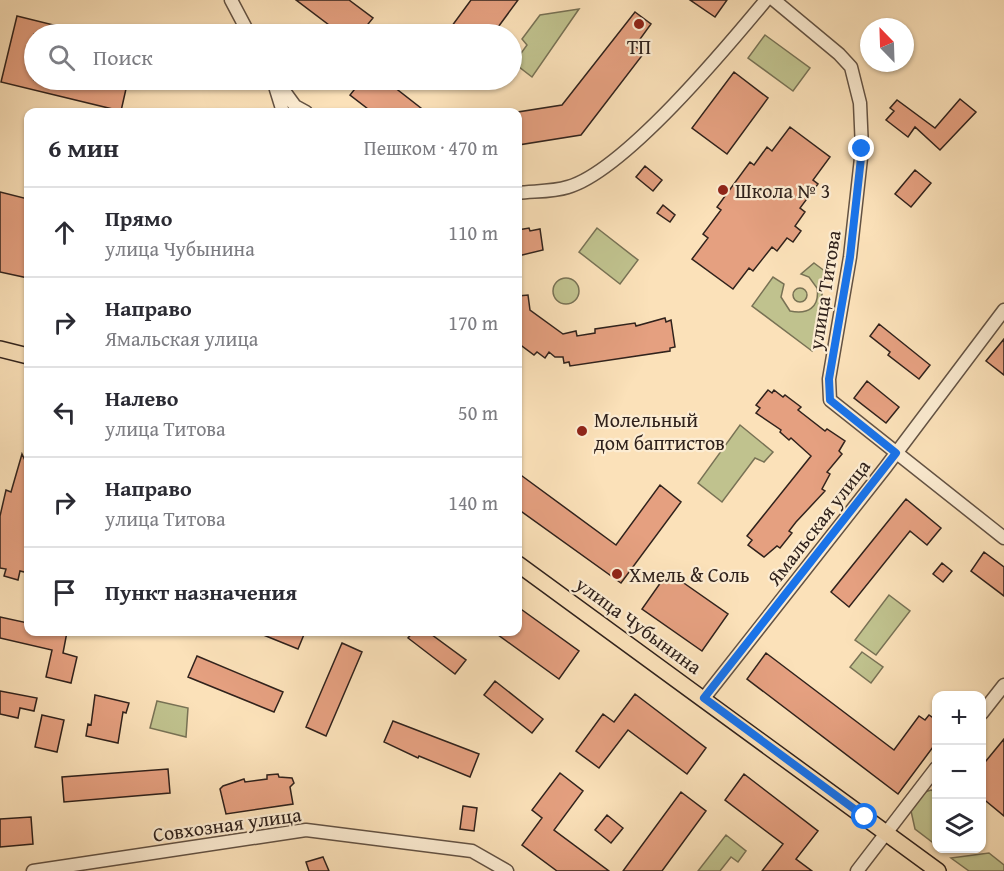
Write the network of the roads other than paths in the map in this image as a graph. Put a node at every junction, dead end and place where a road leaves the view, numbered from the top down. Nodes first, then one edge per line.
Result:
1 (231, 0) edge
2 (766, 0) edge
3 (774, 0) edge
4 (244, 24) edge
5 (277, 90) edge
6 (282, 90) edge
7 (282, 108) edge
8 (299, 108) edge
9 (522, 193) edge
10 (1004, 310) edge
11 (0, 349) edge
12 (24, 355) edge
13 (896, 453) junction
14 (1004, 537) edge
15 (522, 567) edge
16 (1002, 688) edge
17 (704, 698) junction
18 (986, 707) edge
19 (932, 773) edge
20 (886, 832) junction
21 (33, 871) edge
22 (507, 871) edge
23 (857, 871) edge
24 (938, 871) edge

1 - 4 street
2 - 9 street
3 - 13 street, улица Титова
5 - 7 street
6 - 8 street
10 - 13 street, Ямальская улица
11 - 12 main road
13 - 14 street, улица Титова
13 - 17 street, Ямальская улица
15 - 17 main road, улица Чубынина
16 - 18 street
17 - 20 main road, улица Чубынина
19 - 20 street
20 - 23 street
20 - 24 main road, улица Чубынина
21 - 22 street, Совхозная улица

